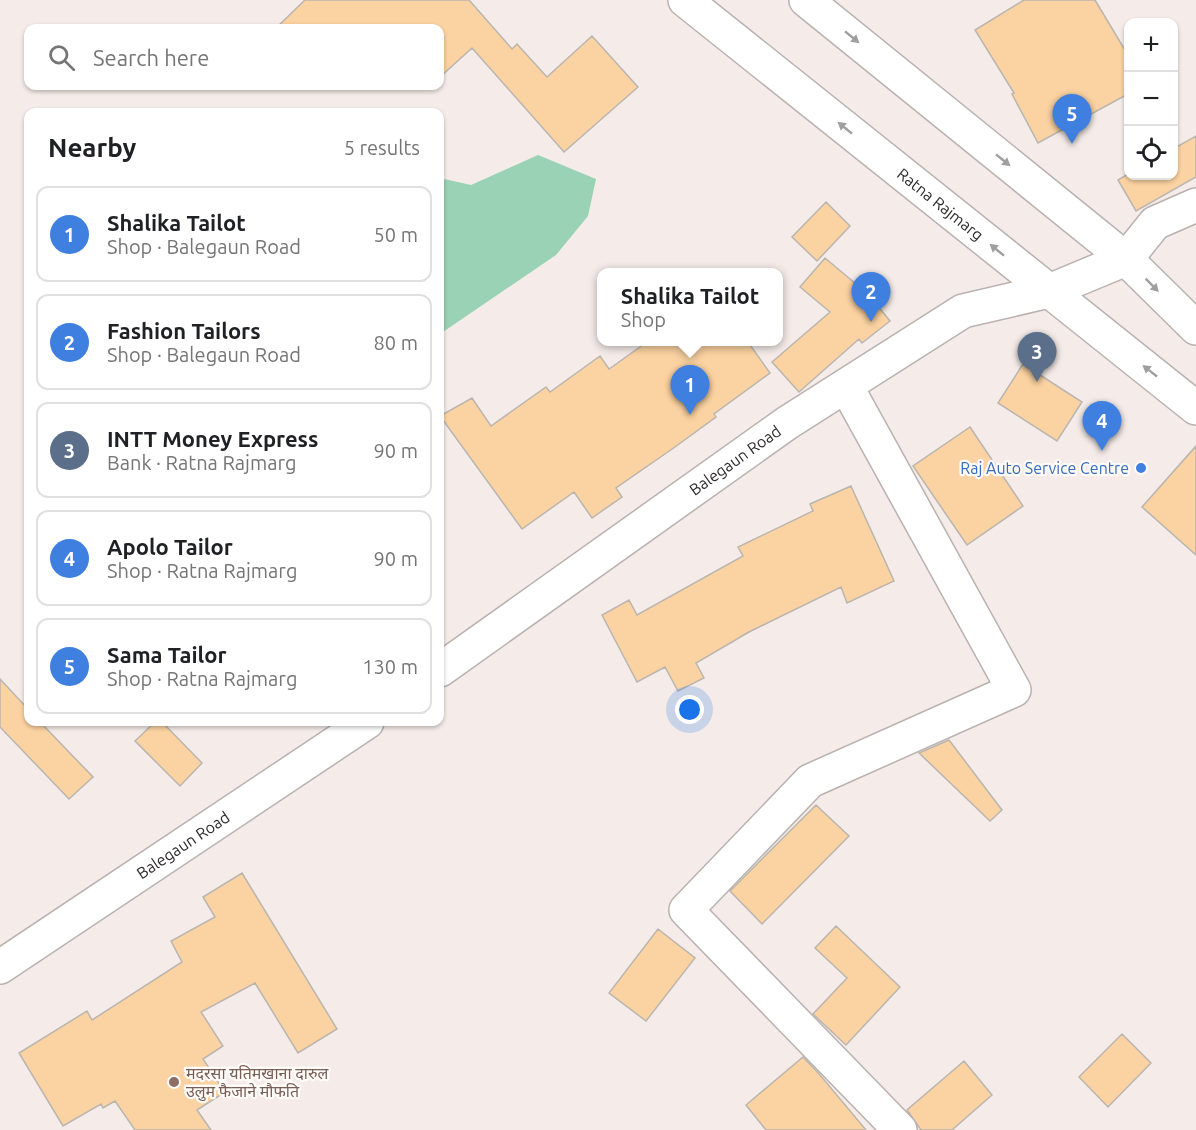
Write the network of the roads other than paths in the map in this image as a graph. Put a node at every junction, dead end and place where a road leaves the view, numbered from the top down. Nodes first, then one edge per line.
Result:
1 (685, 0) edge
2 (806, 0) edge
3 (1196, 205) edge
4 (1126, 259) junction
5 (1064, 285) junction
6 (1196, 328) edge
7 (846, 386) junction
8 (1196, 408) edge
9 (444, 667) edge
10 (361, 726) edge
11 (0, 967) edge
12 (900, 1130) edge

5 -> 1 main road, Ratna Rajmarg
2 -> 4 main road
3 - 4 main road
4 - 5 main road, Balegaun Road
4 -> 6 main road
5 - 7 main road, Balegaun Road
8 -> 5 main road, Ratna Rajmarg
7 - 9 main road, Balegaun Road
7 - 12 main road
10 - 11 main road, Balegaun Road

